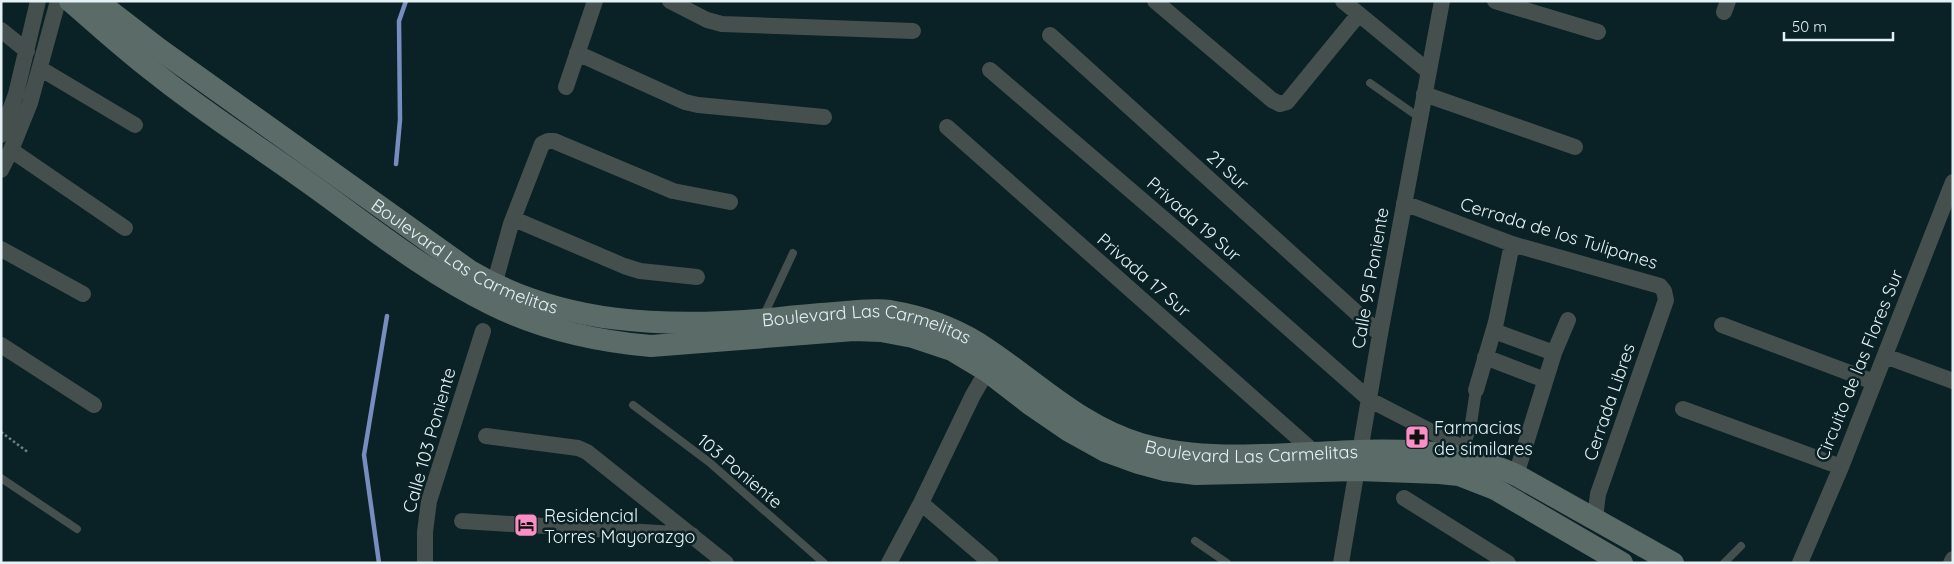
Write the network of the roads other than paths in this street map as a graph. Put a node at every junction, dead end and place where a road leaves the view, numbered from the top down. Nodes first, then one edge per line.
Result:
1 (38, 1) edge
2 (58, 1) edge
3 (70, 1) edge
4 (97, 1) edge
5 (595, 1) edge
6 (670, 1) edge
7 (1155, 1) edge
8 (1343, 1) edge
9 (1442, 1) edge
10 (1495, 1) edge
11 (1359, 14) junction
12 (1, 30) edge
13 (913, 31) dead end
14 (1598, 32) dead end
15 (1050, 35) dead end
16 (27, 51) junction
17 (577, 53) junction
18 (41, 69) junction
19 (990, 70) dead end
20 (1428, 71) junction
21 (1370, 84) dead end
22 (566, 88) dead end
23 (1424, 94) junction
24 (824, 117) dead end
25 (1420, 118) junction
26 (135, 125) dead end
27 (947, 127) dead end
28 (1, 135) edge
29 (1575, 147) dead end
30 (12, 150) junction
31 (1, 170) edge
32 (1953, 182) edge
33 (730, 202) dead end
34 (1404, 202) junction
35 (514, 219) junction
36 (125, 228) dead end
37 (1512, 244) junction
38 (1, 249) edge
39 (794, 254) dead end
40 (697, 278) dead end
41 (494, 285) junction
42 (83, 294) dead end
43 (1666, 300) joint
44 (762, 320) junction
45 (1568, 320) dead end
46 (1722, 325) dead end
47 (483, 331) dead end
48 (1494, 331) junction
49 (1380, 334) junction
50 (955, 341) junction
51 (1, 345) edge
52 (1554, 353) junction
53 (1885, 356) junction
54 (1486, 358) junction
55 (987, 371) junction
56 (1545, 380) junction
57 (1953, 381) edge
58 (1874, 382) junction
59 (1476, 390) joint
60 (1370, 400) junction
61 (94, 405) dead end
62 (633, 405) dead end
63 (1683, 409) dead end
64 (486, 436) dead end
65 (1465, 452) junction
66 (1315, 453) junction
67 (1360, 460) junction
68 (1841, 467) junction
69 (1516, 475) junction
70 (1, 478) edge
71 (1404, 498) dead end
72 (921, 503) junction
73 (462, 521) dead end
74 (1604, 523) junction
75 (77, 529) dead end
76 (692, 535) junction
77 (1195, 541) dead end
78 (1740, 546) dead end
79 (1600, 550) junction
80 (1953, 559) edge
81 (425, 563) edge
82 (726, 563) edge
83 (824, 563) edge
84 (889, 563) edge
85 (991, 563) edge
86 (1227, 563) edge
87 (1341, 563) edge
88 (1508, 563) edge
89 (1622, 563) edge
90 (1673, 563) edge
91 (1724, 563) edge
92 (1800, 563) edge
93 (1951, 563) edge

1 - 16 street
2 - 18 street
3 - 50 main road, Boulevard Las Carmelitas
4 - 41 main road, Boulevard Las Carmelitas
5 - 17 street
6 - 13 street
7 - 11 street
8 - 11 street
9 - 20 street, Calle 95 Poniente
10 - 14 street
11 - 20 street
12 - 16 street
15 - 49 street, 21 Sur
16 - 28 street
17 - 22 street
17 - 24 street
18 - 26 street
18 - 30 street
19 - 60 street, Privada 19 Sur
20 - 23 street, Calle 95 Poniente
21 - 25 lane
23 - 25 street, Calle 95 Poniente
23 - 29 street
25 - 34 street, Calle 95 Poniente
27 - 66 street, Privada 17 Sur
30 - 31 street
30 - 36 street
32 - 53 street, Circuito de las Flores Sur
33 - 35 street
34 - 37 street, Cerrada de los Tulipanes
34 - 49 street, Calle 95 Poniente
35 - 40 street
35 - 41 street
37 - 43 street, Cerrada de los Tulipanes
37 - 48 street
38 - 42 street
39 - 44 lane
41 - 44 main road, Boulevard Las Carmelitas
43 - 74 street, Cerrada Libres
44 - 50 main road, Boulevard Las Carmelitas
45 - 52 street
46 - 58 street
47 - 81 street, Calle 103 Poniente
48 - 52 street
48 - 54 street
49 - 60 street, Calle 95 Poniente
50 - 55 main road, Boulevard Las Carmelitas
50 - 66 main road, Boulevard Las Carmelitas
51 - 61 street
52 - 56 street
53 - 57 street
53 - 58 street, Circuito de las Flores Sur
54 - 56 street
54 - 59 street
55 - 67 main road, Boulevard Las Carmelitas
55 - 72 street
56 - 69 street
58 - 68 street, Circuito de las Flores Sur
59 - 65 street
60 - 65 street, Privada 19 Sur
60 - 67 street, Calle 95 Poniente
62 - 83 lane, 103 Poniente
63 - 68 street
64 - 76 street
65 - 67 main road, Boulevard Las Carmelitas
65 - 69 main road, Boulevard Las Carmelitas
66 - 67 main road, Boulevard Las Carmelitas
67 - 79 main road, Boulevard Las Carmelitas
67 - 87 street, Calle 95 Poniente
68 - 92 street, Circuito de las Flores Sur
69 - 74 main road, Boulevard Las Carmelitas
70 - 75 lane
71 - 88 street
72 - 84 street
72 - 85 street
73 - 76 street
74 - 79 main road
74 - 90 main road, Boulevard Las Carmelitas
76 - 82 street
77 - 86 lane
78 - 91 lane
79 - 89 main road, Boulevard Las Carmelitas
80 - 93 street

